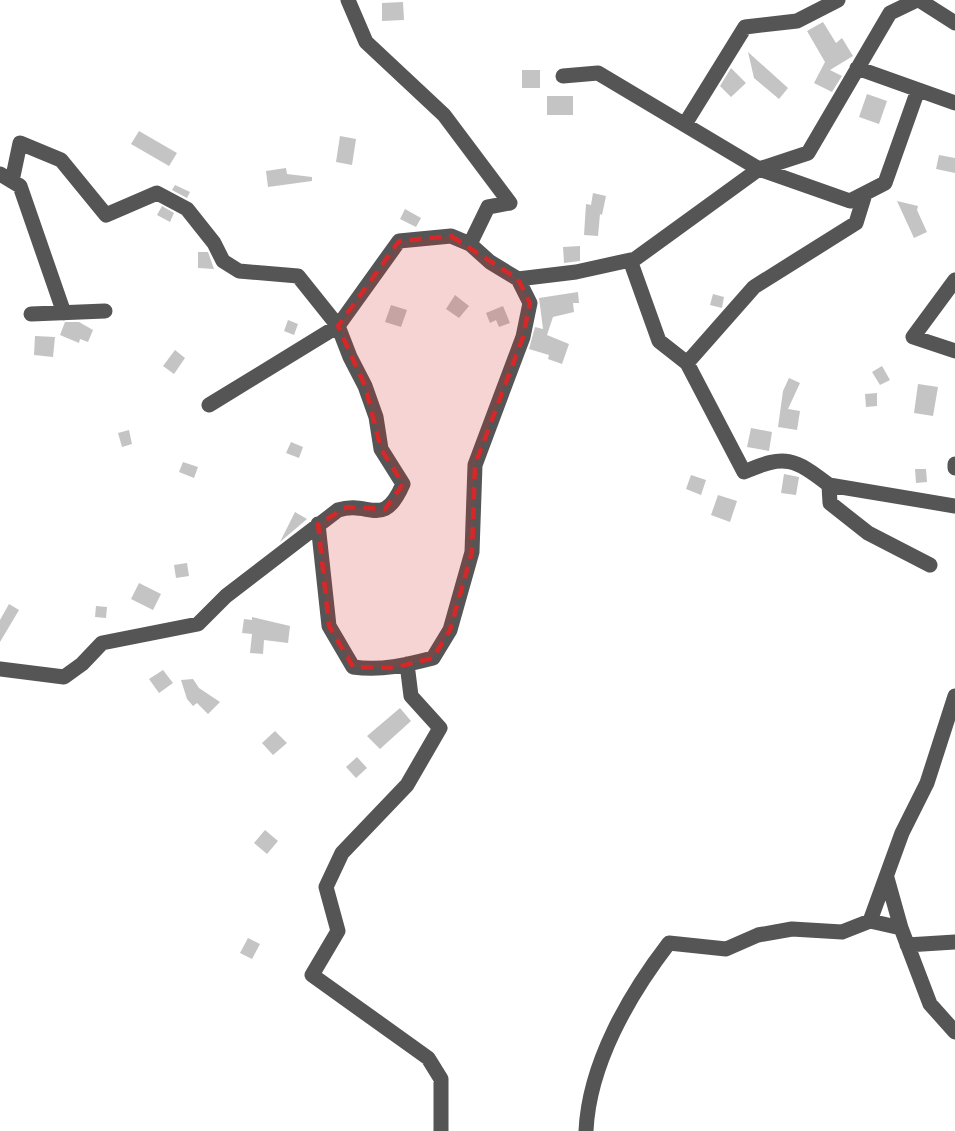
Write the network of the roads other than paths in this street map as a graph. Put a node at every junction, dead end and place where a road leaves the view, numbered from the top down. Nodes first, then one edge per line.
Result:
1 (348, 0) edge
2 (838, 0) edge
3 (918, 0) edge
4 (955, 23) edge
5 (858, 68) junction
6 (563, 76) dead end
7 (918, 90) junction
8 (955, 103) edge
9 (685, 124) junction
10 (759, 169) junction
11 (6, 178) edge
12 (865, 194) junction
13 (470, 244) junction
14 (630, 260) junction
15 (518, 279) junction
16 (955, 280) edge
17 (105, 311) dead end
18 (64, 313) junction
19 (31, 314) dead end
20 (338, 326) junction
21 (955, 351) edge
22 (687, 363) junction
23 (209, 405) dead end
24 (829, 485) junction
25 (955, 506) edge
26 (318, 524) junction
27 (930, 566) dead end
28 (407, 664) junction
29 (0, 669) edge
30 (955, 696) edge
31 (887, 878) junction
32 (870, 921) junction
33 (901, 928) junction
34 (955, 942) edge
35 (907, 945) junction
36 (955, 1032) edge
37 (441, 1131) edge
38 (586, 1131) edge

1 - 13 street
2 - 9 street
3 - 4 street
3 - 5 street
5 - 7 street
5 - 10 street
6 - 9 street
7 - 8 street
7 - 12 street
9 - 10 street
10 - 12 street
10 - 14 street
11 - 18 street
11 - 20 street
12 - 22 street
13 - 15 street
13 - 20 street
14 - 15 street
14 - 22 street
15 - 28 street
16 - 21 street
17 - 18 street
18 - 19 street
20 - 23 street
20 - 26 street
22 - 24 street
24 - 25 street
24 - 27 street
26 - 28 street
26 - 29 street
28 - 37 street
30 - 31 street
31 - 32 street
31 - 33 street
32 - 33 street
32 - 38 street
33 - 35 street
34 - 35 street
35 - 36 street

